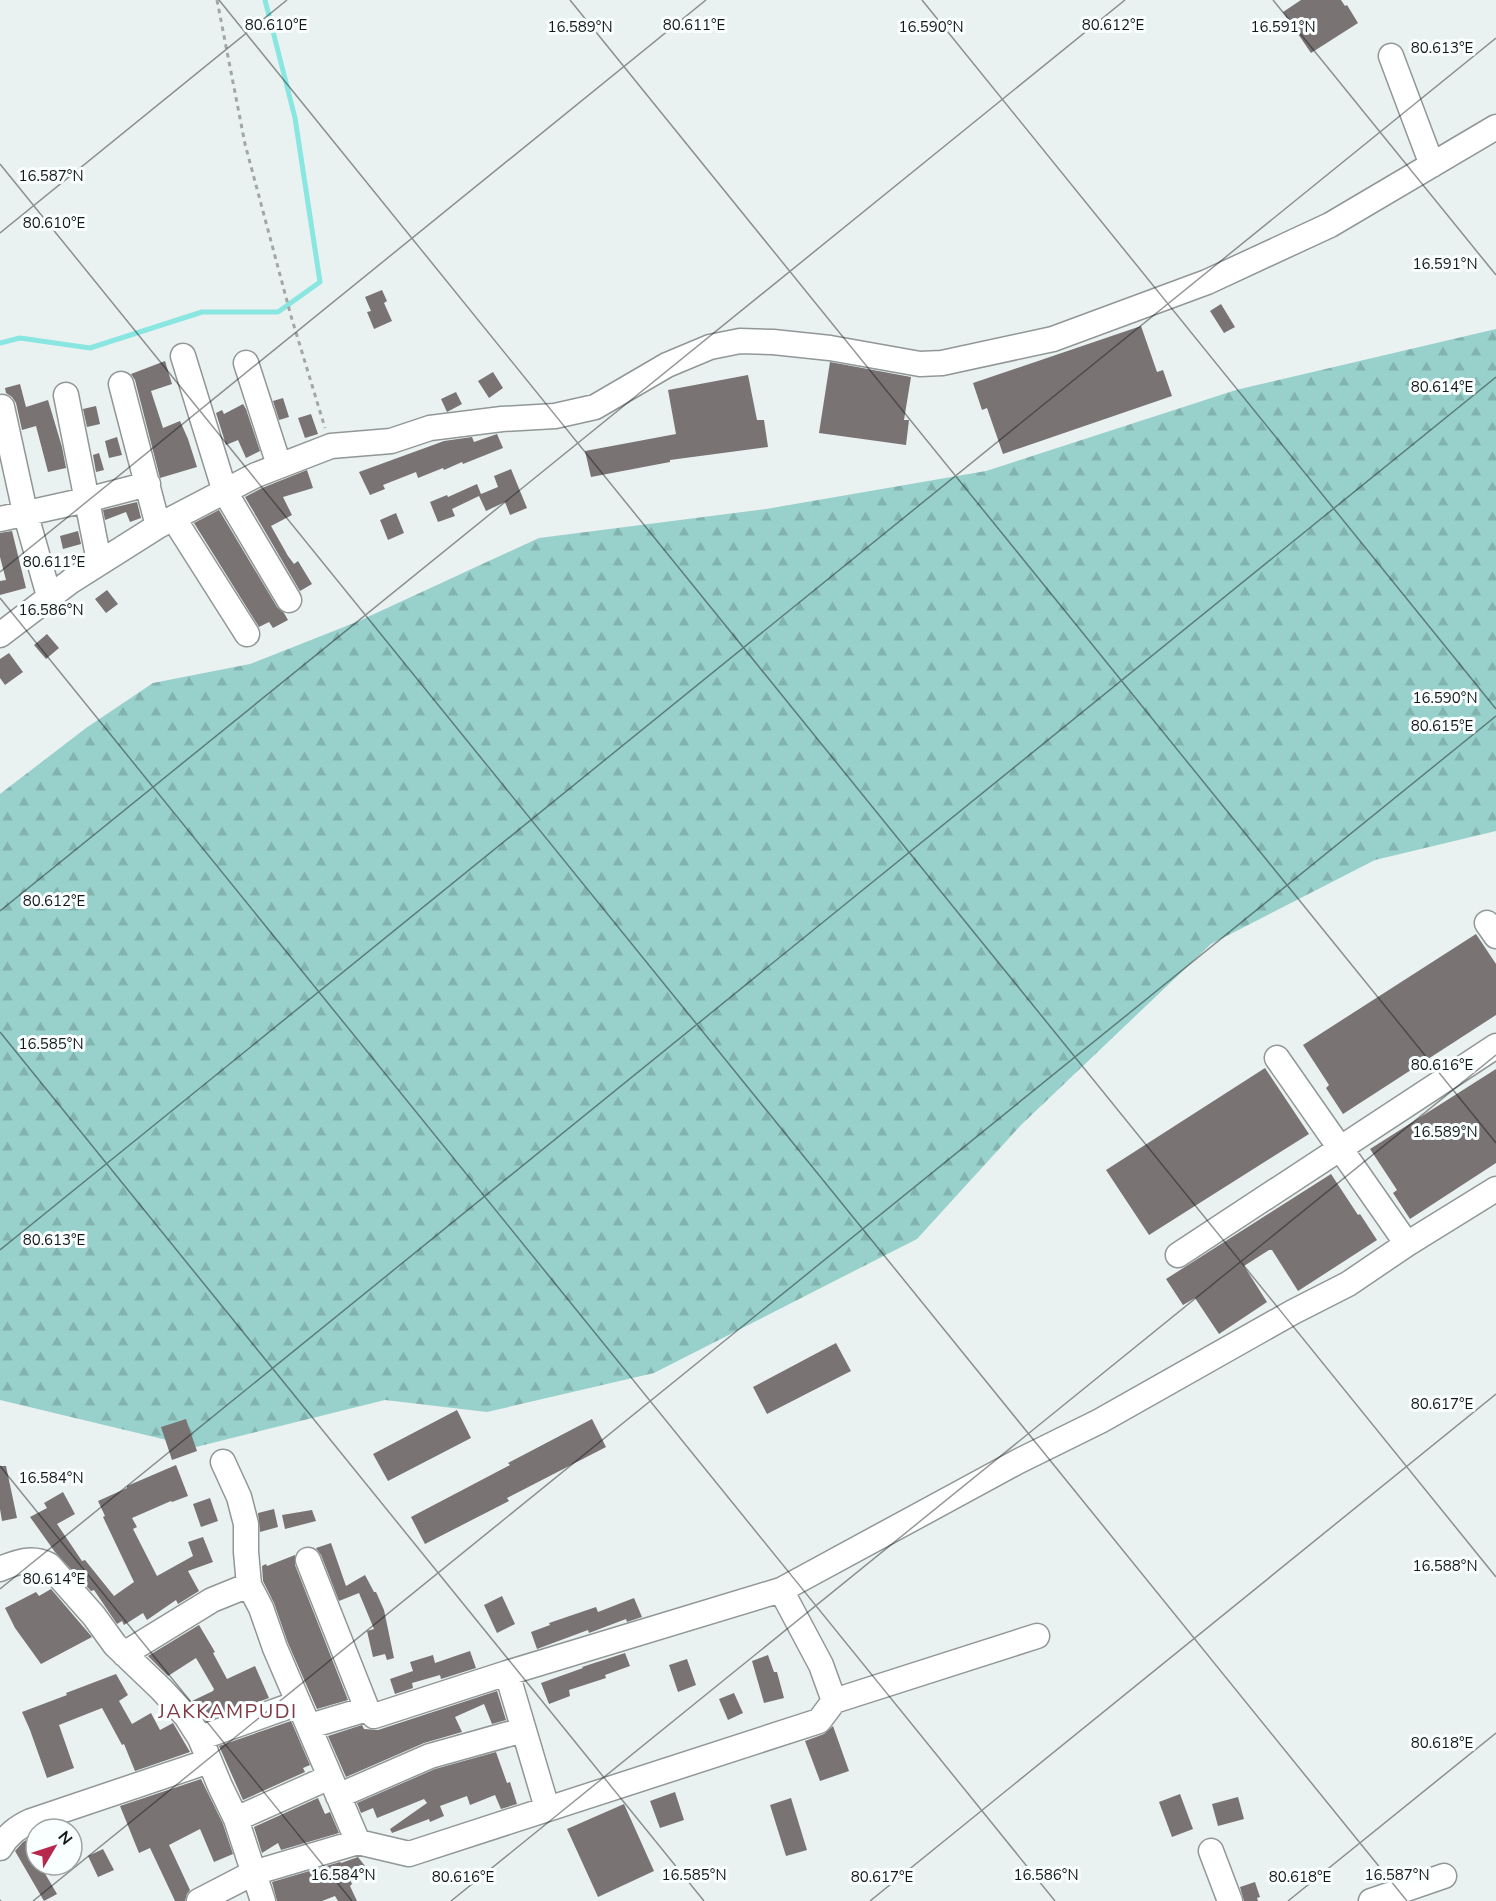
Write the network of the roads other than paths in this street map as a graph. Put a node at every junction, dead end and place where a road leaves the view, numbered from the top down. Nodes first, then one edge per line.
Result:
1 (1391, 56) dead end
2 (1496, 127) edge
3 (1432, 165) junction
4 (183, 356) dead end
5 (246, 363) dead end
6 (122, 384) dead end
7 (66, 395) dead end
8 (2, 407) dead end
9 (279, 465) junction
10 (148, 484) junction
11 (225, 492) junction
12 (86, 500) junction
13 (25, 512) junction
14 (0, 519) edge
15 (166, 523) junction
16 (99, 561) junction
17 (49, 596) junction
18 (289, 600) dead end
19 (247, 634) dead end
20 (0, 635) edge
21 (1496, 1046) edge
22 (1277, 1058) dead end
23 (1340, 1148) junction
24 (1496, 1189) edge
25 (1407, 1244) junction
26 (1178, 1255) dead end
27 (223, 1462) dead end
28 (0, 1547) edge
29 (33, 1559) junction
30 (308, 1560) dead end
31 (0, 1569) edge
32 (249, 1585) junction
33 (782, 1590) junction
34 (1037, 1636) dead end
35 (124, 1654) junction
36 (507, 1673) junction
37 (834, 1701) junction
38 (298, 1703) junction
39 (367, 1709) junction
40 (310, 1726) junction
41 (524, 1730) junction
42 (200, 1738) junction
43 (209, 1761) junction
44 (334, 1787) junction
45 (548, 1808) junction
46 (236, 1819) junction
47 (358, 1842) junction
48 (0, 1848) edge
49 (1211, 1851) dead end
50 (253, 1873) junction
51 (1444, 1876) dead end
52 (200, 1901) edge
53 (263, 1901) edge
54 (1230, 1901) edge
55 (1371, 1901) edge

1 - 3 street
2 - 3 street
3 - 9 street
4 - 11 street
5 - 9 street
6 - 10 street
7 - 12 street
8 - 13 street
9 - 11 street
10 - 12 street
10 - 15 street
11 - 15 street
11 - 18 street
12 - 13 street
12 - 16 street
13 - 14 street
13 - 17 street
15 - 16 street
15 - 19 street
16 - 17 street
17 - 20 street
21 - 23 street
22 - 23 street
23 - 25 street
23 - 26 street
24 - 25 street
25 - 33 street
27 - 32 street
28 - 29 street
29 - 31 street
29 - 35 street
30 - 39 street
32 - 35 street
32 - 38 street
33 - 36 street
33 - 37 street
34 - 37 street
35 - 42 street
36 - 39 street
36 - 41 street
37 - 45 street
38 - 40 street
38 - 42 street
39 - 40 street
40 - 44 street
41 - 44 street
41 - 45 street
42 - 43 street
43 - 46 street
43 - 48 street
44 - 46 street
44 - 47 street
45 - 47 street
46 - 50 street
47 - 50 street
49 - 54 street
50 - 52 street
50 - 53 street
51 - 55 street

